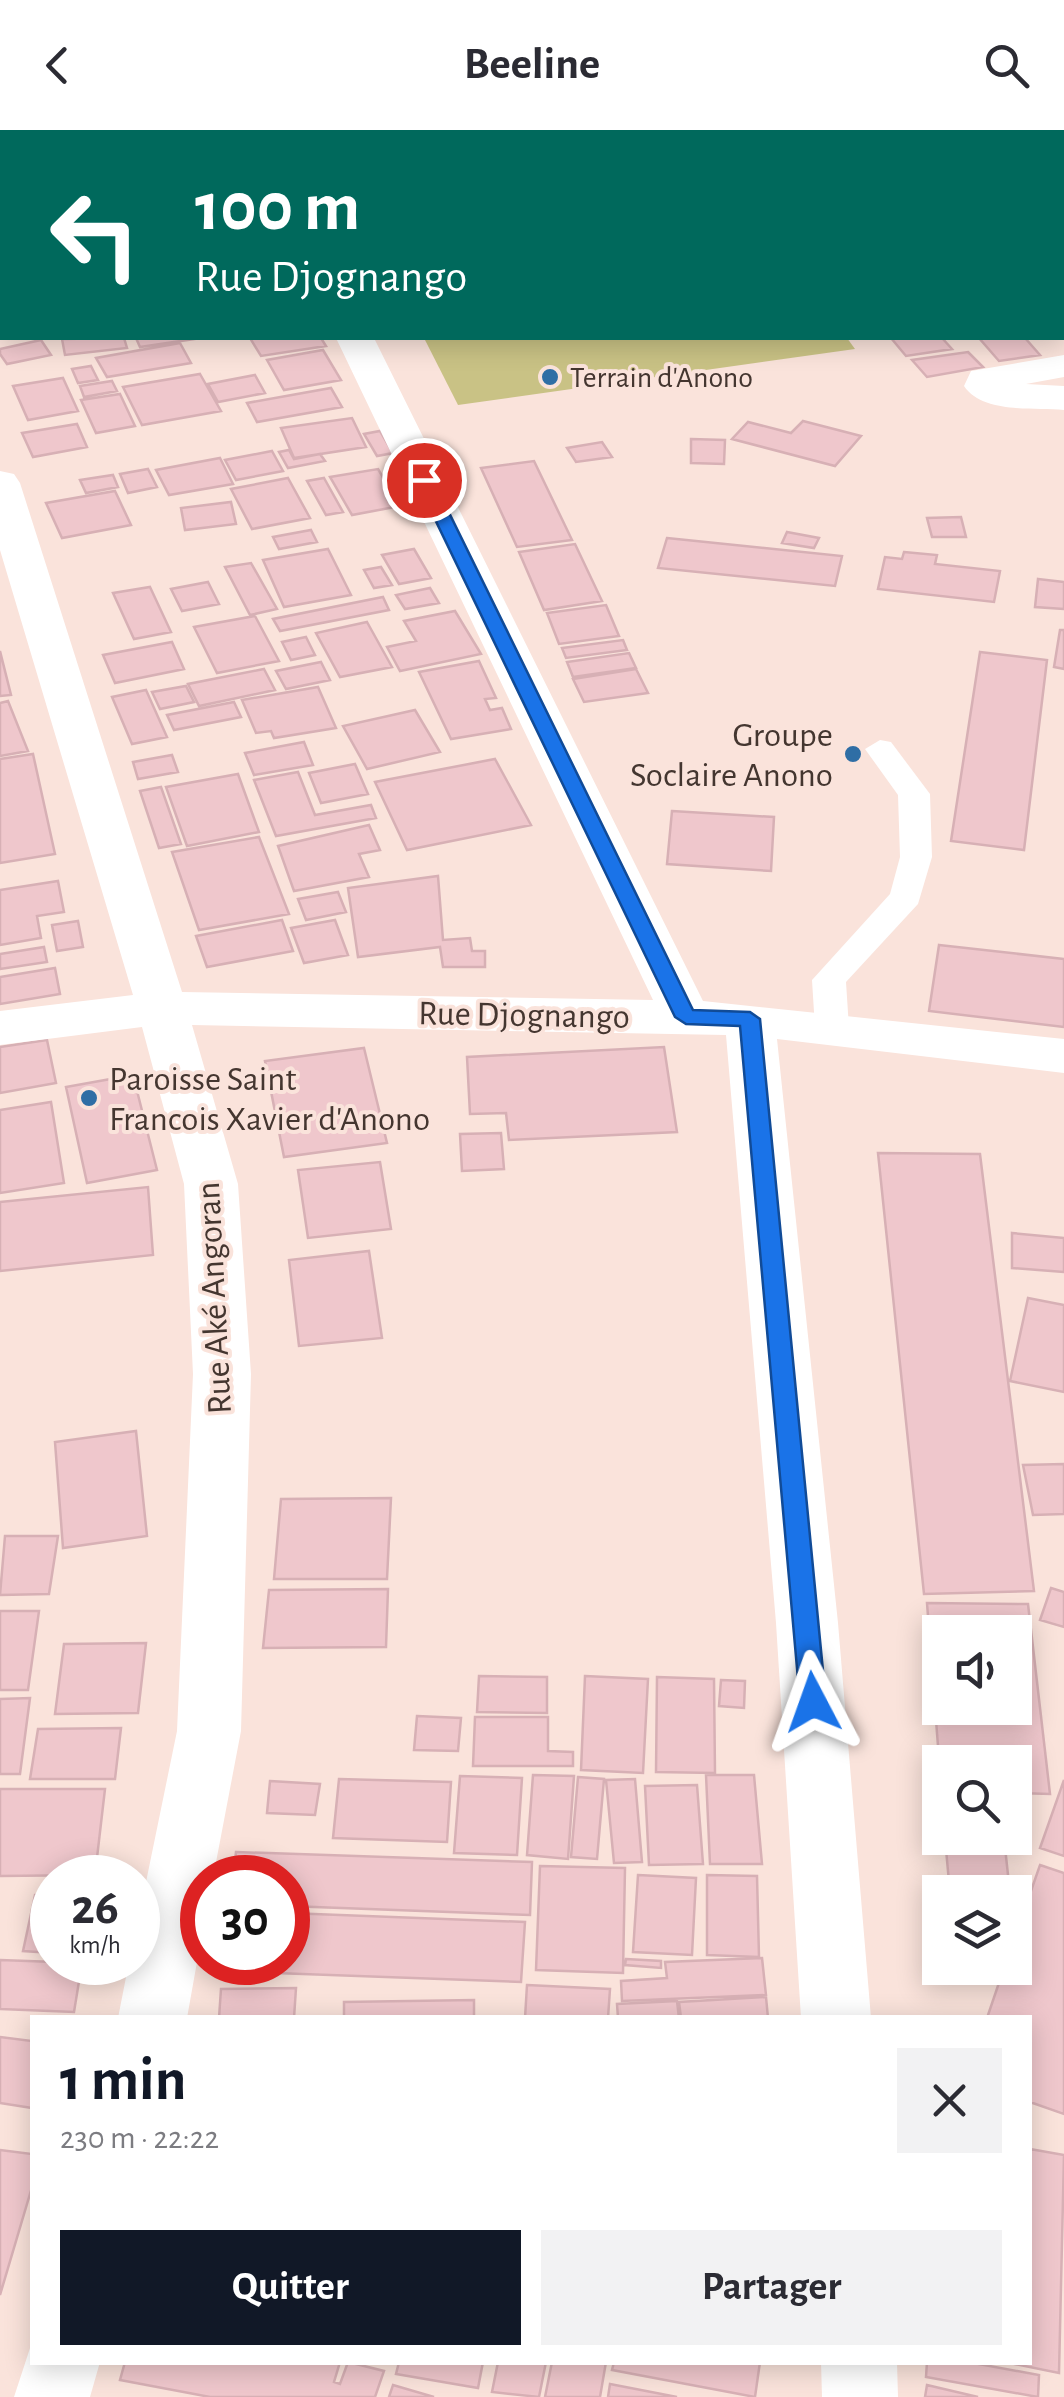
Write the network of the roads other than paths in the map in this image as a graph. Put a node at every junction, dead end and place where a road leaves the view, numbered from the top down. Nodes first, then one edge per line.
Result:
1 (356, 340) edge
2 (1064, 366) edge
3 (1064, 398) edge
4 (0, 483) edge
5 (880, 749) dead end
6 (162, 1008) junction
7 (686, 1017) junction
8 (750, 1019) junction
9 (0, 1028) edge
10 (832, 1028) junction
11 (1064, 1056) edge
12 (153, 2015) edge
13 (836, 2015) edge
14 (61, 2365) edge
15 (859, 2365) edge
16 (52, 2397) edge
17 (860, 2397) edge

1 - 7 street
2 - 3 street
4 - 6 street, Rue Aké Angoran
5 - 10 lane
6 - 7 street, Rue Djognango
6 - 9 street, Rue Djognango
6 - 12 street, Rue Aké Angoran
7 - 8 street, Rue Djognango
8 - 10 street, Rue Djognango
8 - 13 street
10 - 11 street, Rue Djognango
14 - 16 street
15 - 17 street

